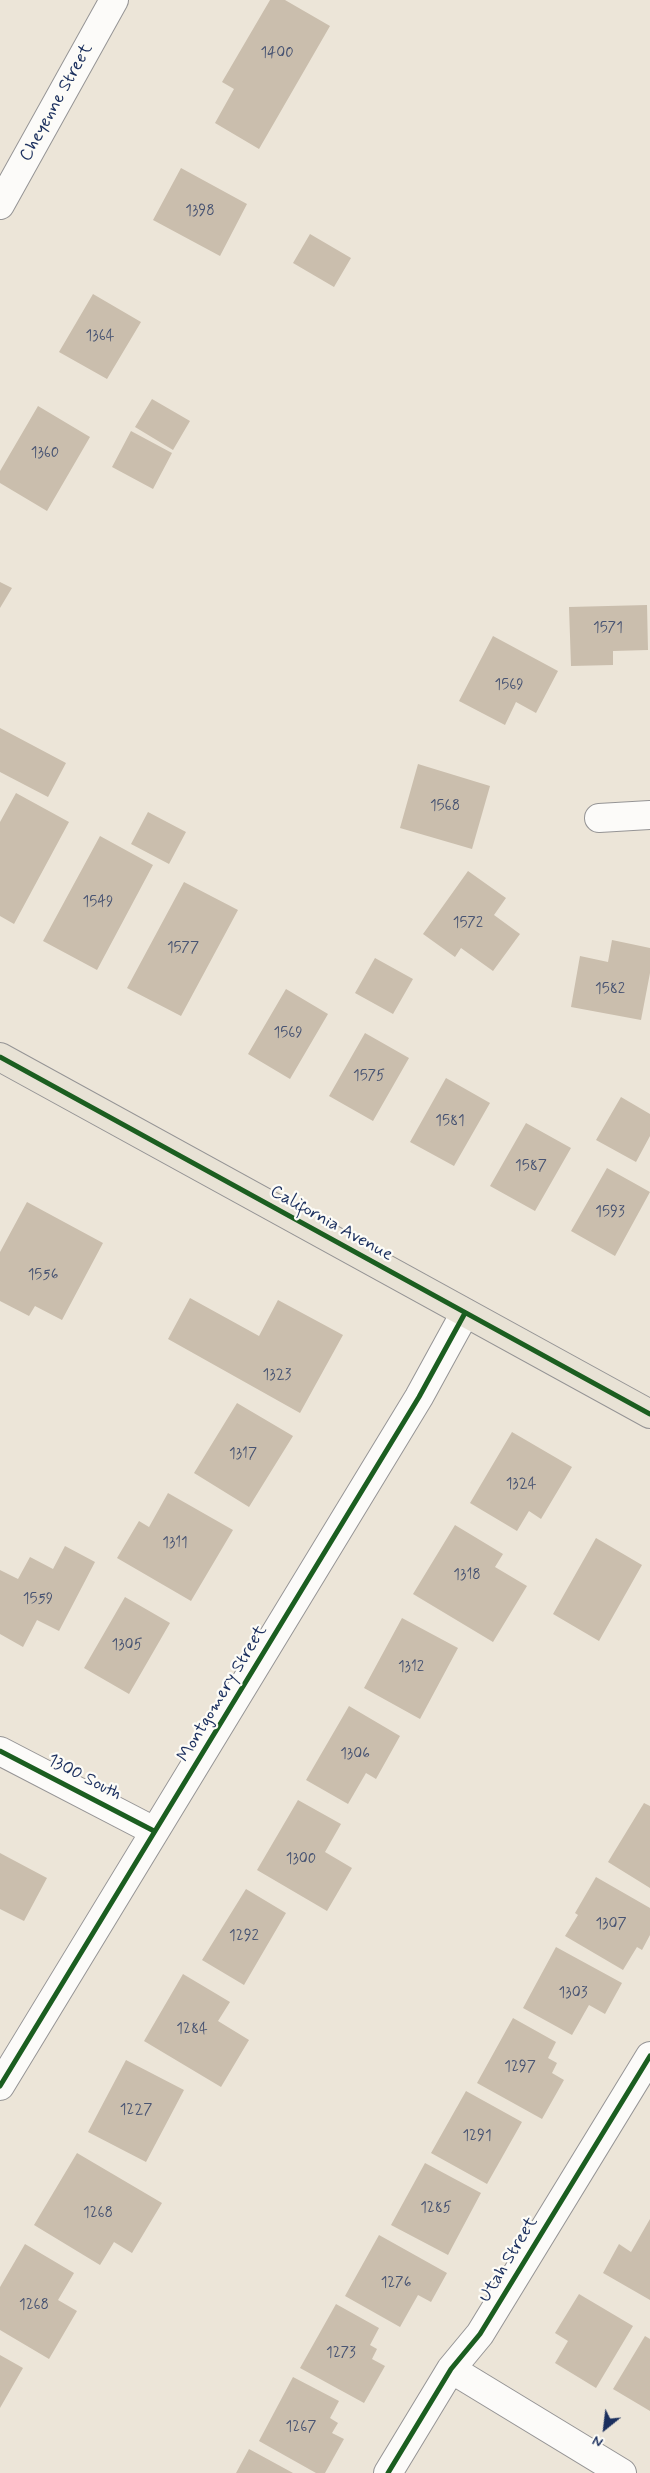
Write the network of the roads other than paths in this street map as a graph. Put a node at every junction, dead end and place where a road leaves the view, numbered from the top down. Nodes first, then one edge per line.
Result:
1 (114, 0) edge
2 (0, 206) edge
3 (650, 815) edge
4 (599, 818) dead end
5 (0, 1057) edge
6 (465, 1313) junction
7 (650, 1414) edge
8 (0, 1750) edge
9 (154, 1831) junction
10 (650, 2058) edge
11 (0, 2086) edge
12 (451, 2369) junction
13 (388, 2473) edge
14 (622, 2473) edge

1 - 2 street, Cheyenne Street
3 - 4 street
5 - 6 main road, California Avenue
6 - 7 main road, California Avenue
6 - 9 street, Montgomery Street
8 - 9 street, 1300 South
9 - 11 street, Montgomery Street
10 - 12 street, Utah Street
12 - 13 street, Utah Street
12 - 14 street

